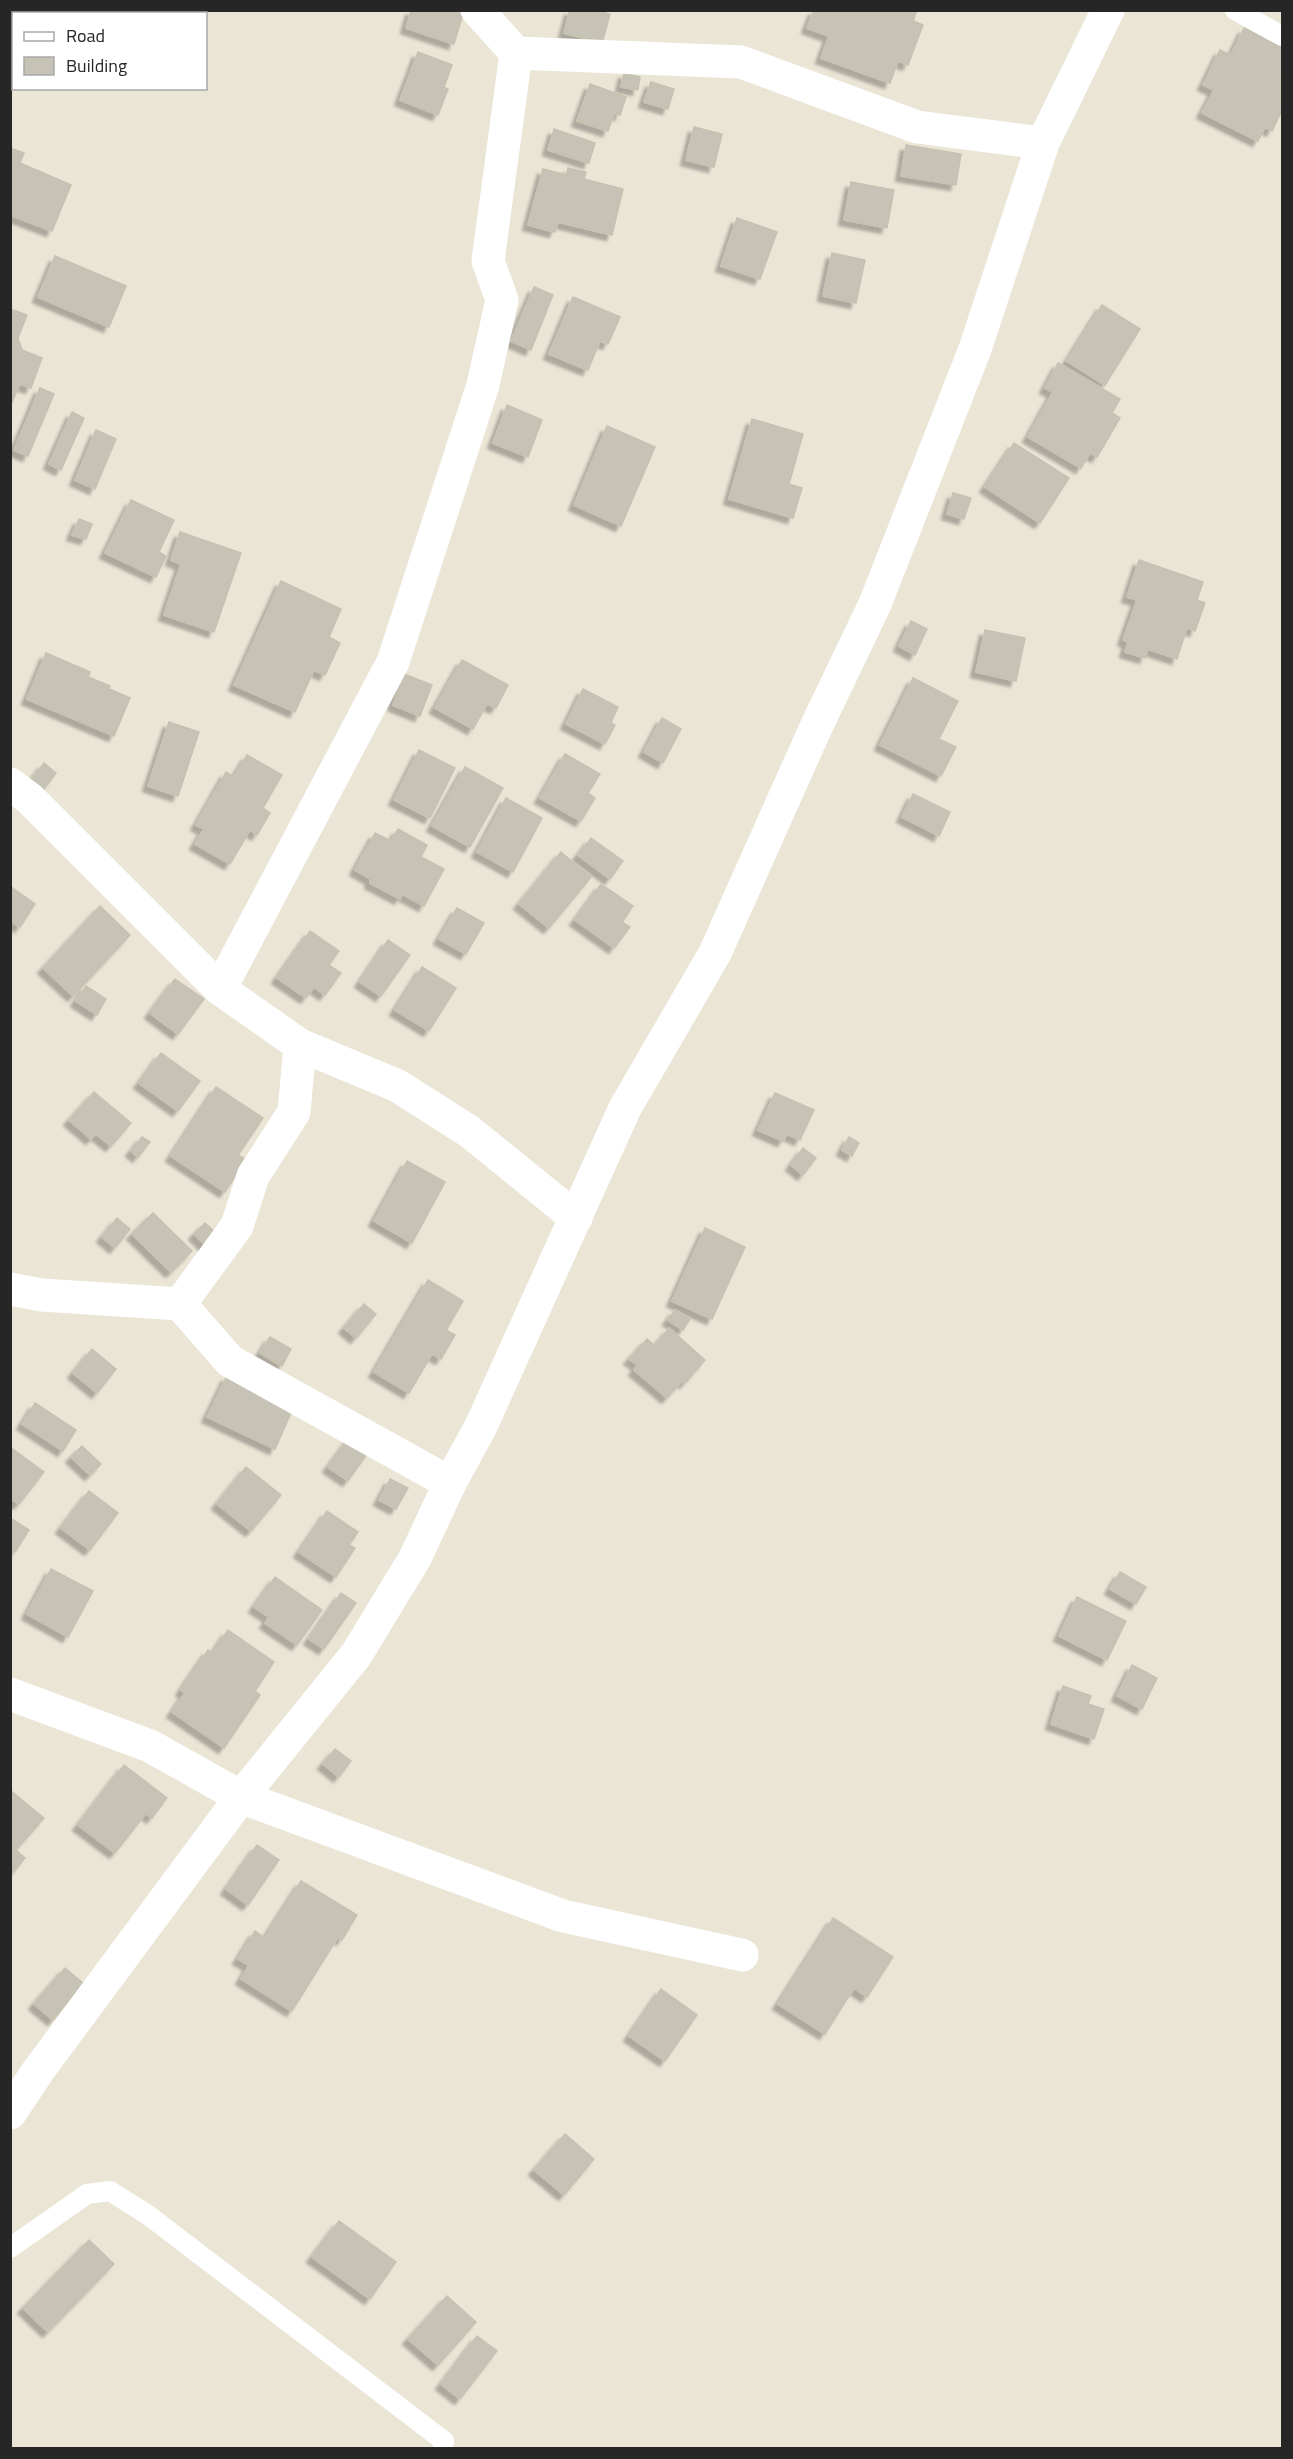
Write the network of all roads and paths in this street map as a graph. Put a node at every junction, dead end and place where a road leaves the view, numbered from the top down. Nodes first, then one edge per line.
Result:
1 (477, 10) edge
2 (1108, 10) edge
3 (1235, 10) edge
4 (1282, 36) edge
5 (516, 53) junction
6 (1043, 143) junction
7 (10, 784) edge
8 (220, 989) junction
9 (300, 1045) junction
10 (576, 1218) junction
11 (10, 1289) edge
12 (180, 1304) junction
13 (450, 1483) junction
14 (10, 1694) edge
15 (241, 1797) junction
16 (742, 1955) dead end
17 (10, 2113) edge
18 (10, 2248) edge
19 (443, 2448) edge

1 - 5 street
2 - 6 street
3 - 4 lane
5 - 6 street
5 - 8 street
6 - 10 street
7 - 8 street
8 - 9 street
9 - 10 street
9 - 12 street
10 - 13 street
11 - 12 street
12 - 13 street
13 - 15 street
14 - 15 street
15 - 16 street
15 - 17 street
18 - 19 lane

